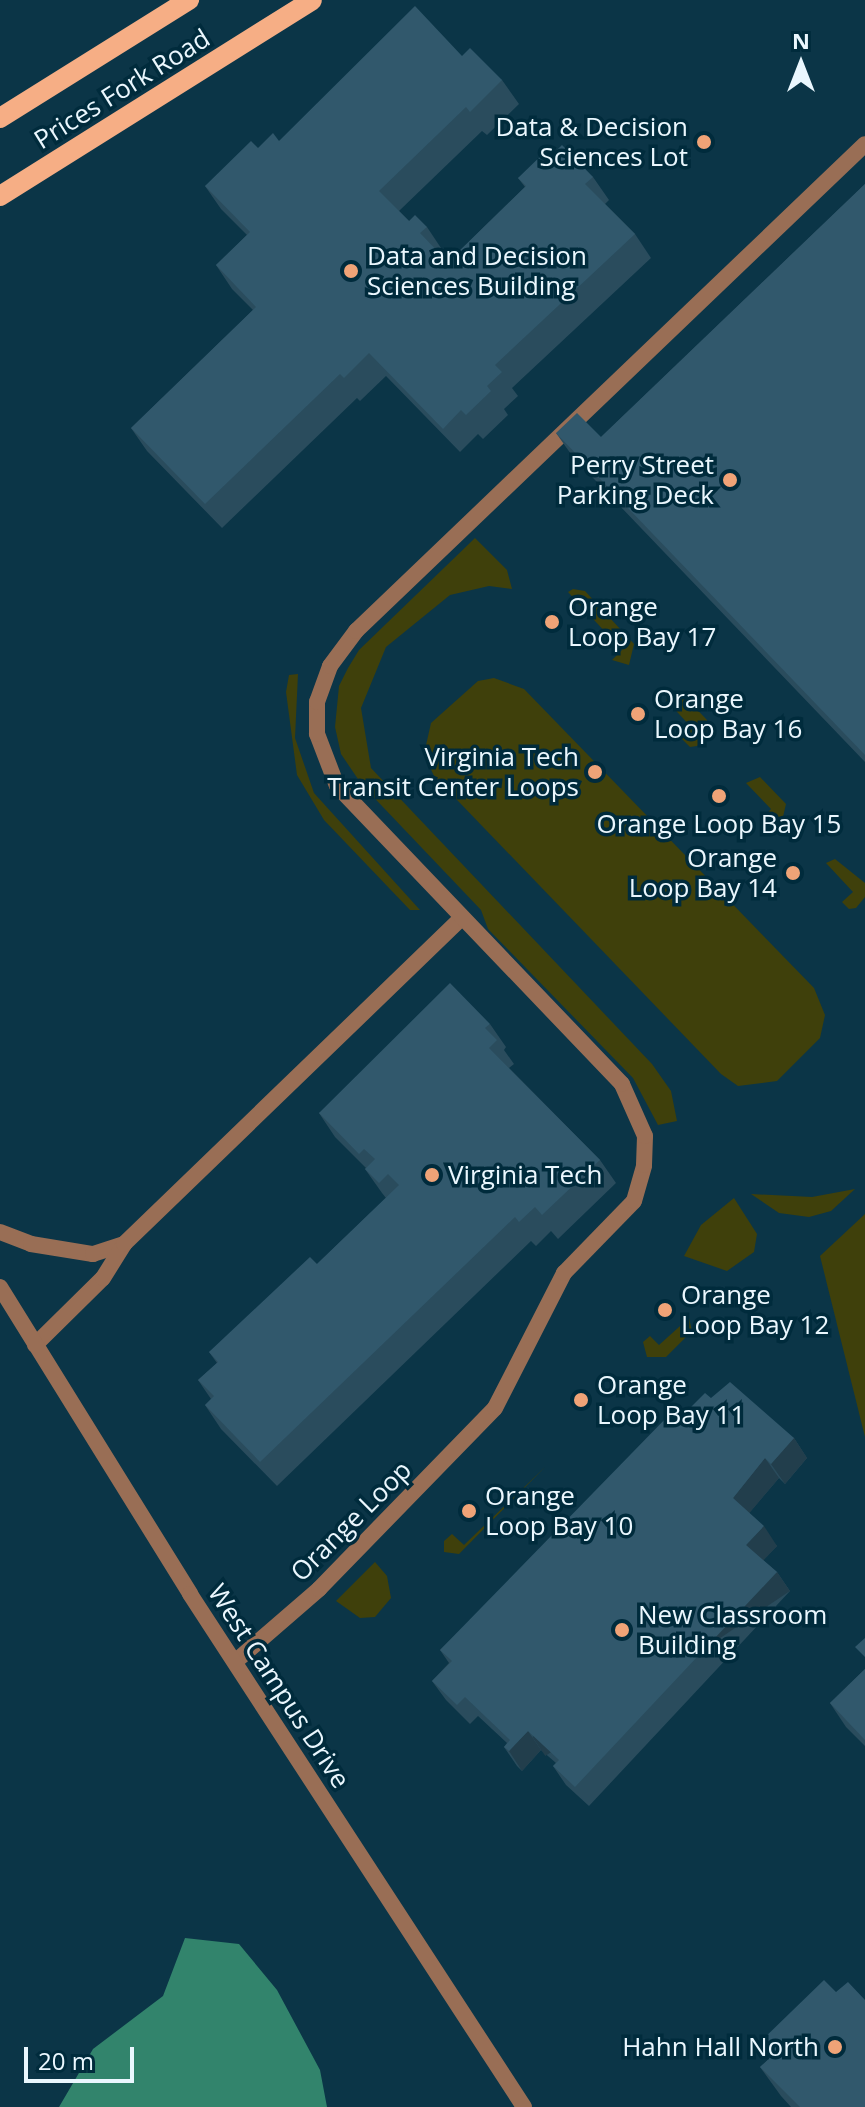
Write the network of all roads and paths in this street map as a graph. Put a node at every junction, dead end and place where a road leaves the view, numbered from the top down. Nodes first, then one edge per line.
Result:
1 (189, 0) edge
2 (312, 0) edge
3 (0, 118) edge
4 (865, 144) edge
5 (0, 196) edge
6 (460, 920) junction
7 (0, 1232) edge
8 (124, 1244) junction
9 (0, 1287) edge
10 (35, 1345) junction
11 (236, 1661) junction
12 (524, 2107) edge

1 - 3 main road, Prices Fork Road
2 - 5 main road, Prices Fork Road
4 - 6 street, Orange Loop
6 - 8 street
6 - 11 street, Orange Loop
7 - 8 street
8 - 10 street
9 - 10 street, West Campus Drive
10 - 11 street, West Campus Drive
11 - 12 street, West Campus Drive

